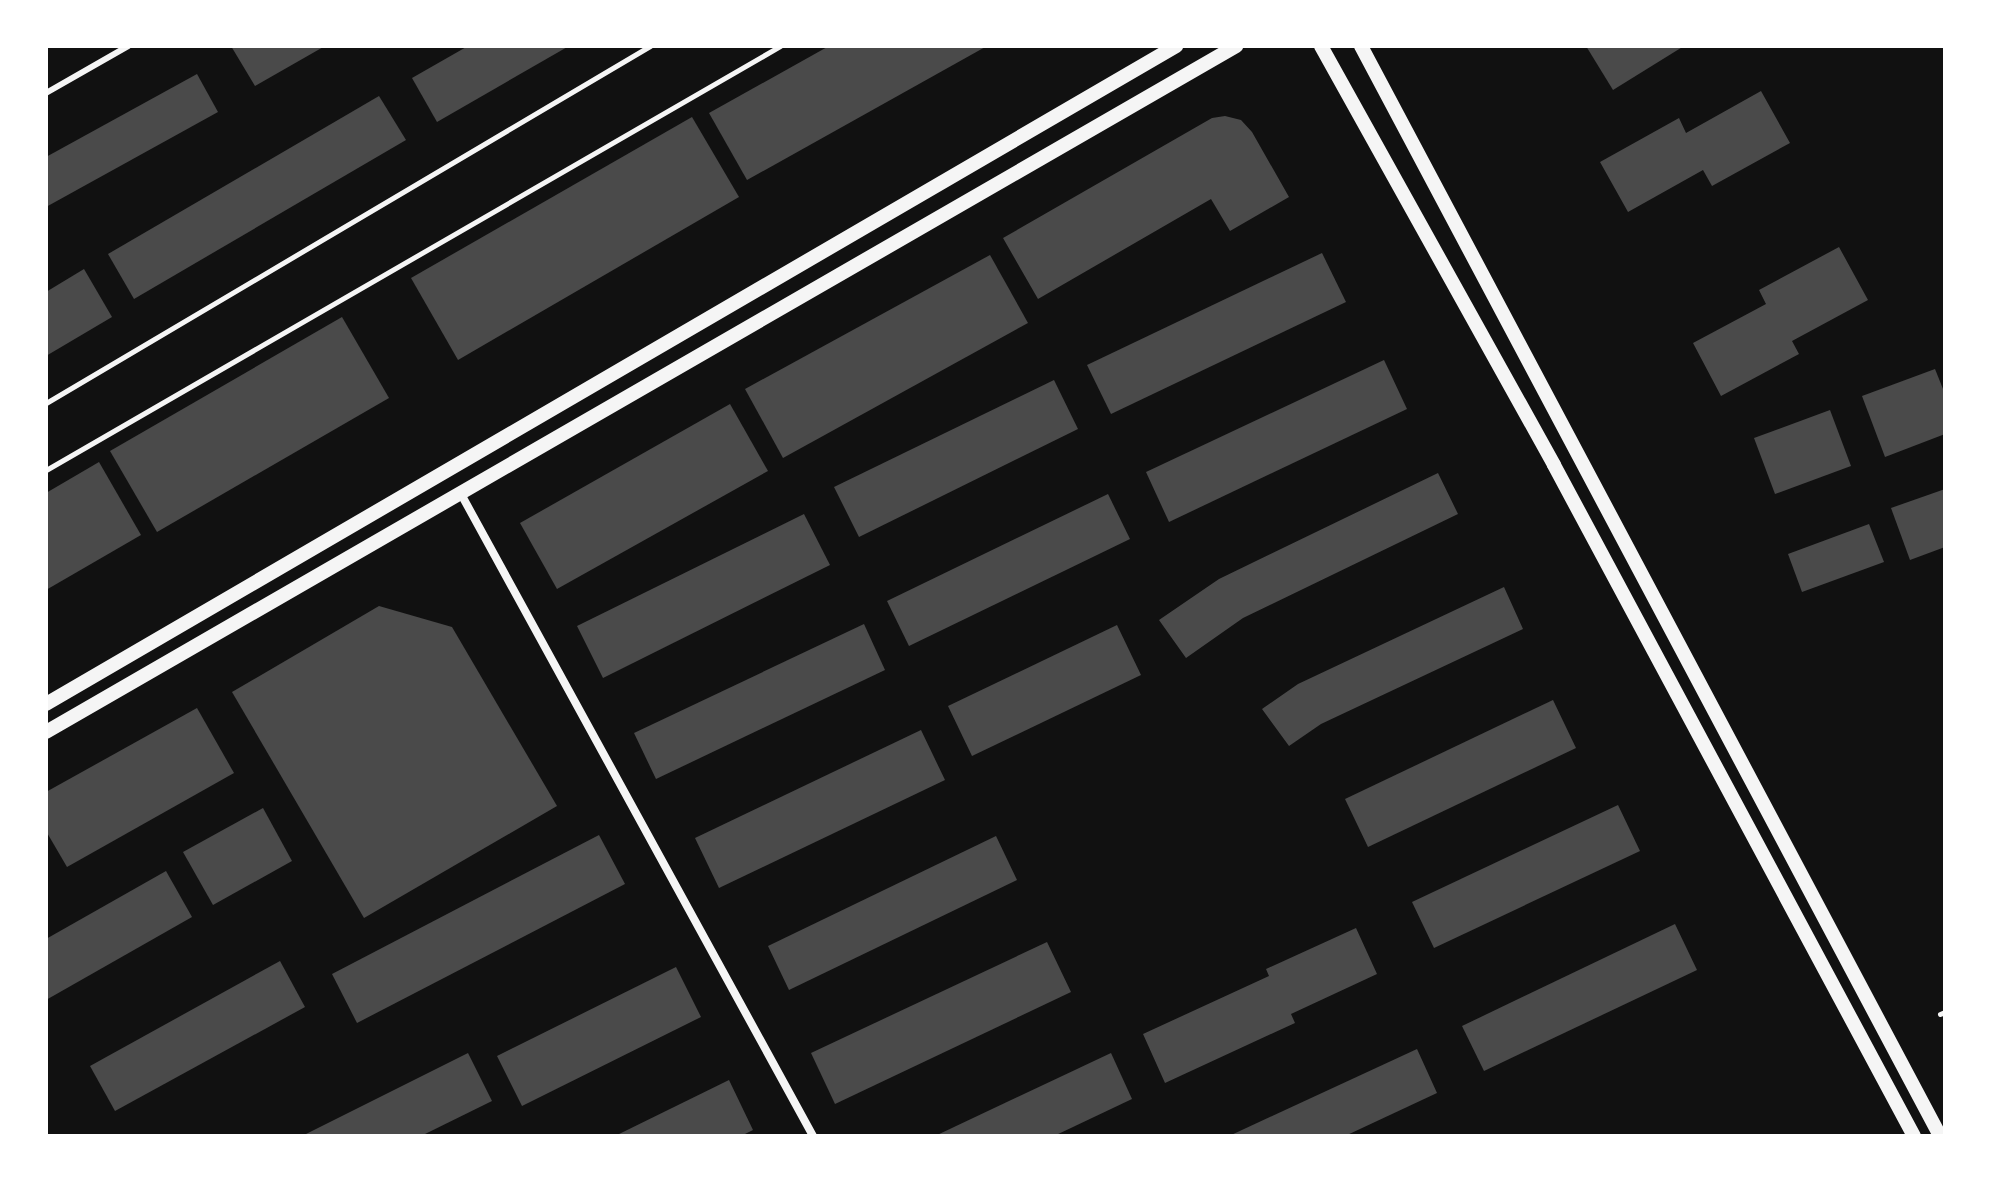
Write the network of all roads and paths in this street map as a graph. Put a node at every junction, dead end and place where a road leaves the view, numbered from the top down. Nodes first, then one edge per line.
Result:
1 (128, 46) edge
2 (650, 46) edge
3 (780, 46) edge
4 (1176, 46) edge
5 (1236, 46) edge
6 (1321, 46) edge
7 (1361, 46) edge
8 (46, 93) edge
9 (46, 403) edge
10 (46, 470) edge
11 (461, 494) junction
12 (46, 704) edge
13 (46, 732) edge
14 (813, 1136) edge
15 (1914, 1136) edge
16 (1940, 1136) edge

1 - 8 lane
2 - 9 path
3 - 10 path
4 - 12 street
5 - 11 street
6 - 15 street
7 - 16 street
11 - 13 street
11 - 14 street

